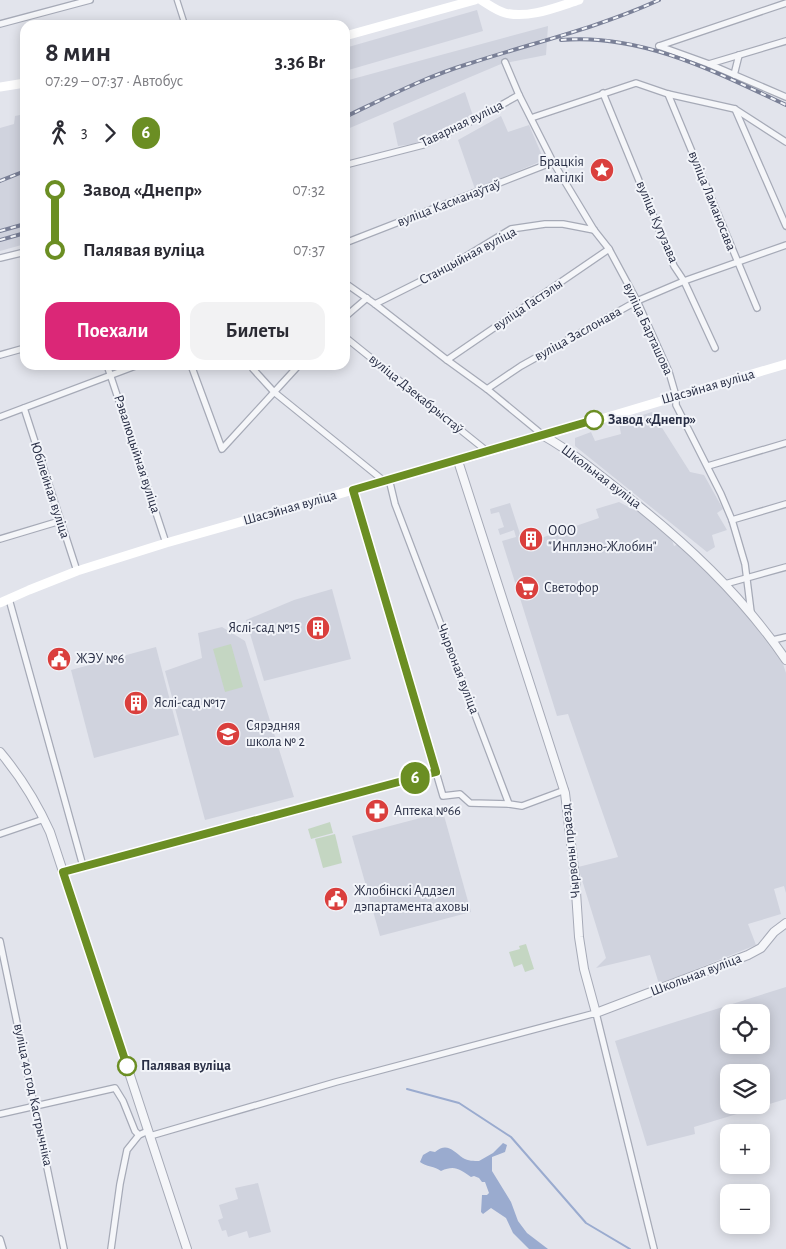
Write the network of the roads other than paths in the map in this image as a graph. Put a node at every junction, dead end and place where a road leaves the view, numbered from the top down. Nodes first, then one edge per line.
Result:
1 (90, 0) edge
2 (178, 0) edge
3 (475, 0) edge
4 (481, 0) edge
5 (579, 0) edge
6 (786, 3) edge
7 (184, 20) edge
8 (0, 24) edge
9 (350, 35) edge
10 (786, 41) edge
11 (739, 55) junction
12 (505, 62) dead end
13 (709, 64) junction
14 (734, 75) junction
15 (20, 83) edge
16 (0, 87) edge
17 (603, 93) junction
18 (668, 94) junction
19 (519, 95) junction
20 (786, 97) edge
21 (735, 109) junction
22 (531, 118) junction
23 (786, 142) edge
24 (553, 162) junction
25 (350, 164) edge
26 (786, 226) edge
27 (594, 230) junction
28 (350, 241) edge
29 (786, 245) edge
30 (609, 249) junction
31 (20, 253) edge
32 (0, 258) edge
33 (737, 262) junction
34 (684, 280) junction
35 (350, 287) edge
36 (366, 298) junction
37 (636, 301) junction
38 (375, 304) junction
39 (757, 308) dead end
40 (350, 312) edge
41 (350, 341) edge
42 (715, 348) dead end
43 (20, 350) edge
44 (0, 356) edge
45 (447, 360) junction
46 (786, 364) edge
47 (109, 370) edge
48 (124, 370) edge
49 (193, 370) edge
50 (254, 370) edge
51 (294, 370) edge
52 (111, 375) junction
53 (488, 389) junction
54 (274, 392) junction
55 (676, 396) junction
56 (24, 408) junction
57 (0, 417) edge
58 (544, 436) junction
59 (786, 443) edge
60 (488, 452) junction
61 (458, 461) junction
62 (708, 466) junction
63 (386, 480) junction
64 (353, 490) junction
65 (786, 504) edge
66 (732, 520) junction
67 (60, 521) junction
68 (0, 539) edge
69 (166, 543) junction
70 (786, 567) edge
71 (77, 571) junction
72 (746, 578) junction
73 (726, 584) junction
74 (9, 599) junction
75 (0, 603) edge
76 (751, 612) junction
77 (786, 637) edge
78 (773, 640) junction
79 (786, 660) edge
80 (0, 752) edge
81 (436, 772) junction
82 (565, 790) junction
83 (509, 804) junction
84 (44, 819) junction
85 (0, 834) edge
86 (83, 866) junction
87 (63, 872) junction
88 (786, 923) edge
89 (0, 941) edge
90 (596, 1013) junction
91 (35, 1106) junction
92 (0, 1114) edge
93 (149, 1134) junction
94 (139, 1135) junction
95 (0, 1239) edge
96 (3, 1249) edge
97 (64, 1249) edge
98 (111, 1249) edge
99 (187, 1249) edge
100 (654, 1249) edge

1 - 8 street
2 - 7 street
3 - 9 main road
4 - 5 main road
6 - 13 street
10 - 11 street
11 - 13 street
11 - 14 street
12 - 19 street, вуліца Барташова
13 - 14 street
14 - 20 street
15 - 16 main road
17 - 18 street
17 - 22 street
17 - 34 street, вуліца Кутузава
18 - 21 street
18 - 33 street, вуліца Ламаносава
19 - 22 street, вуліца Барташова
19 - 25 street, Таварная вуліца
21 - 23 street
21 - 26 street
22 - 24 street, вуліца Барташова
24 - 27 street, вуліца Барташова
24 - 28 street, вуліца Касманаўтаў
27 - 30 street, вуліца Барташова
27 - 38 street, Станцыйная вуліца
29 - 33 street, вуліца Заслонава
30 - 37 street, вуліца Барташова
30 - 45 street, вуліца Гастэлы
31 - 32 street
33 - 34 street, вуліца Заслонава
33 - 39 street, вуліца Ламаносава
34 - 37 street, вуліца Заслонава
34 - 42 street, вуліца Кутузава
35 - 36 street, Школьная вуліца
36 - 38 street, Школьная вуліца
36 - 40 street
37 - 53 street, вуліца Заслонава
37 - 55 street, вуліца Барташова
38 - 45 street, Школьная вуліца
41 - 60 street, вуліца Дзекабрыстаў
43 - 44 street
45 - 53 street, Школьная вуліца
46 - 55 main road, Шасэйная вуліца
47 - 52 street, Рэвалюцыйная вуліца
48 - 52 street
49 - 54 street
50 - 54 street
51 - 54 street
52 - 56 street
52 - 69 street, Рэвалюцыйная вуліца
53 - 58 street, Школьная вуліца
54 - 63 street
55 - 58 main road, Шасэйная вуліца
55 - 62 street, вуліца Барташова
56 - 57 street
56 - 67 street, Юбілейная вуліца
58 - 60 main road, Шасэйная вуліца
58 - 73 street, Школьная вуліца
59 - 62 street
60 - 61 main road, Шасэйная вуліца
61 - 63 main road, Шасэйная вуліца
61 - 82 street, Чырвоны праезд
62 - 66 street, вуліца Барташова
63 - 64 main road, Шасэйная вуліца
63 - 83 street, Чырвоная вуліца
64 - 69 main road, Шасэйная вуліца
64 - 81 street
65 - 66 street
66 - 72 street, вуліца Барташова
67 - 68 street
67 - 71 street, Юбілейная вуліца
69 - 71 main road, Шасэйная вуліца
70 - 72 street
71 - 74 main road, Шасэйная вуліца
72 - 73 street
72 - 76 street, вуліца Барташова
73 - 76 street, Школьная вуліца
74 - 75 main road, Шасэйная вуліца
74 - 86 street
76 - 78 street, Школьная вуліца
77 - 78 street
78 - 79 street, Школьная вуліца
80 - 84 street
81 - 83 street
81 - 86 street
82 - 83 street
82 - 90 street, Чырвоны праезд
84 - 85 street
84 - 87 street
86 - 87 street
87 - 93 street
88 - 90 street, Школьная вуліца
89 - 91 street, вуліца 40 год Кастрычніка
90 - 93 street
90 - 100 street, Чырвоны праезд
91 - 92 street
91 - 94 street
91 - 97 street, вуліца 40 год Кастрычніка
93 - 94 street
93 - 99 street
94 - 98 street
95 - 96 street

